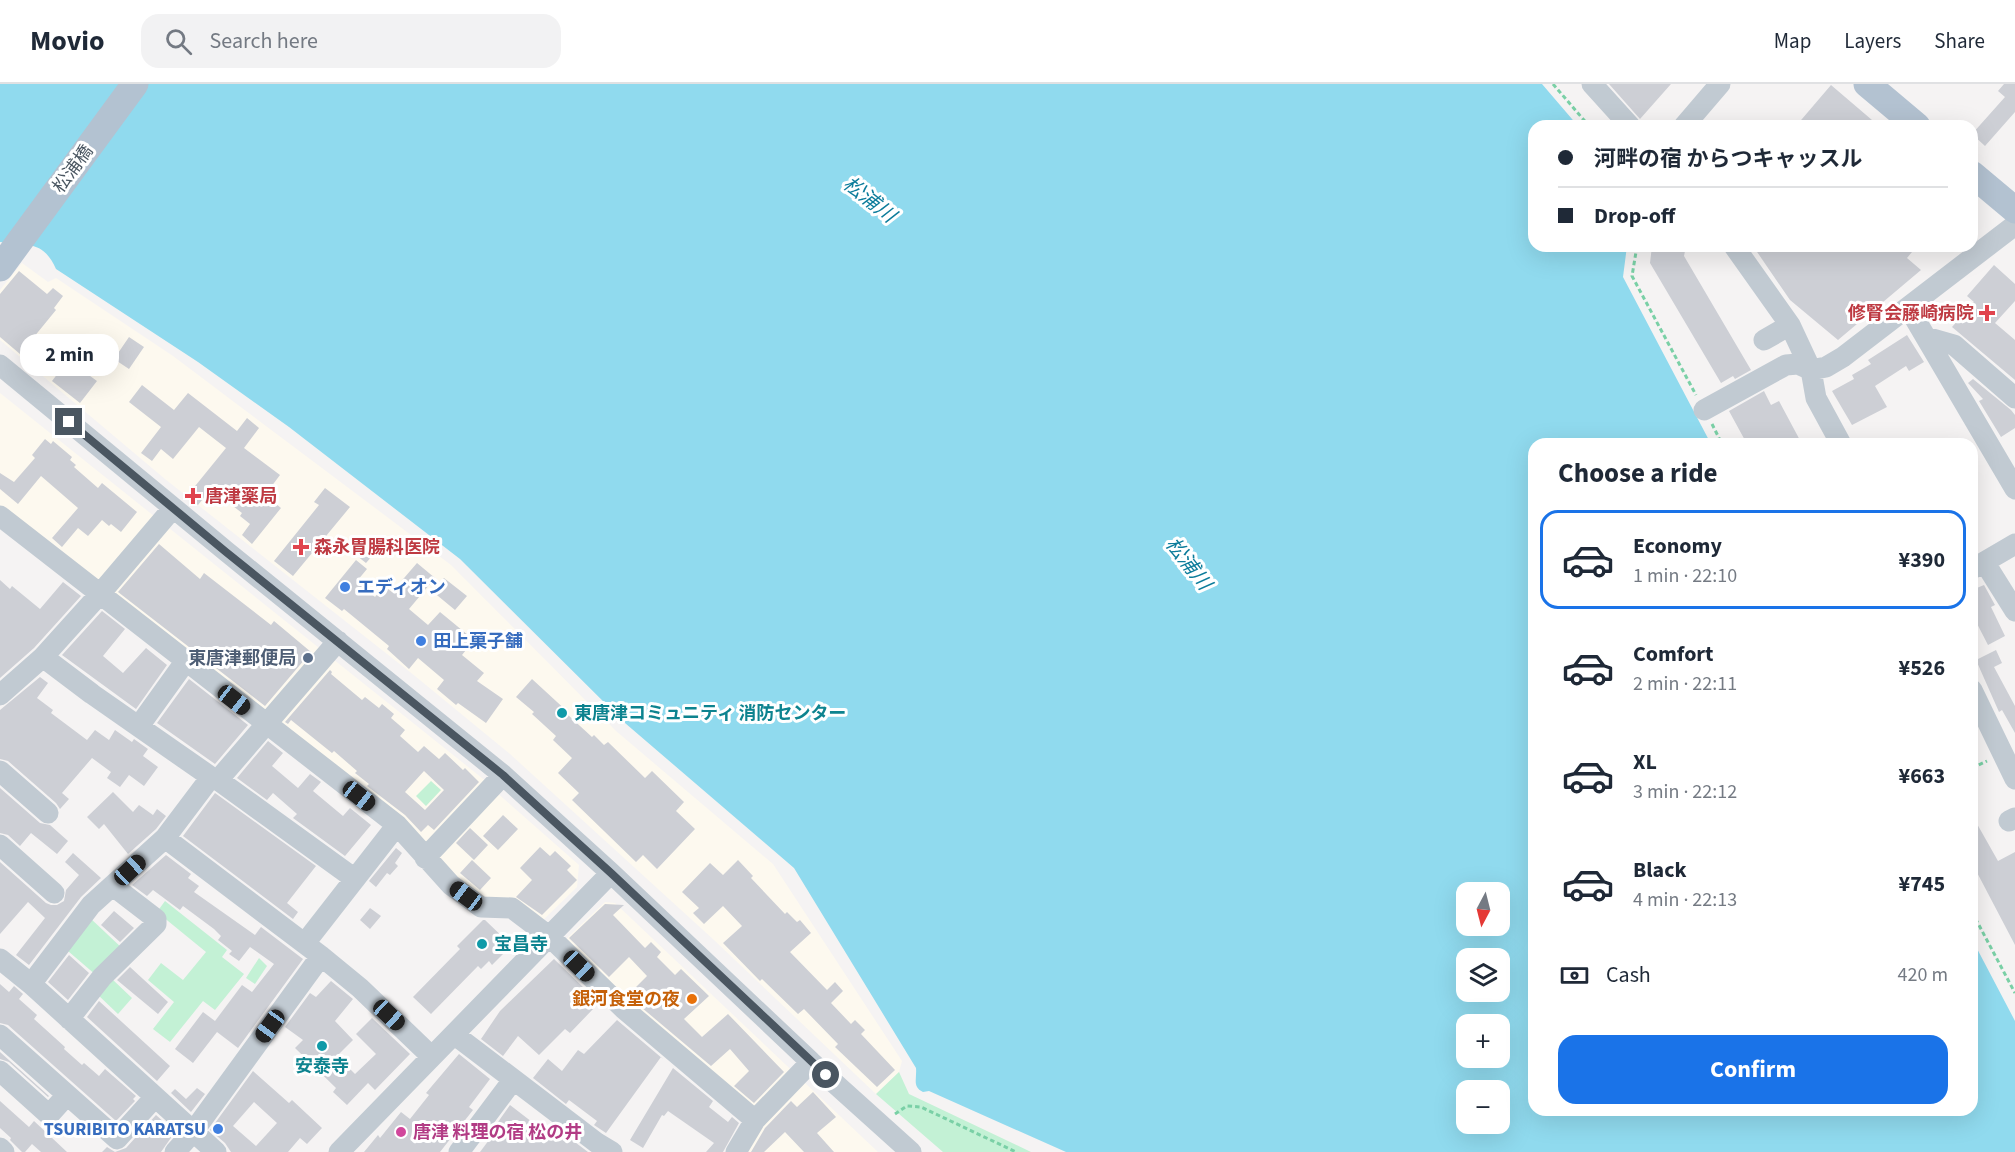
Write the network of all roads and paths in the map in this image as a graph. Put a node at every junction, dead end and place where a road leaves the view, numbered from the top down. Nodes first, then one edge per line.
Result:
1 (135, 84) edge
2 (1553, 84) edge
3 (1592, 84) edge
4 (1720, 84) edge
5 (1867, 84) edge
6 (1584, 120) edge
7 (1625, 120) edge
8 (1689, 120) edge
9 (1910, 120) edge
10 (1978, 179) edge
11 (2015, 210) edge
12 (2015, 225) edge
13 (1635, 252) edge
14 (1738, 252) edge
15 (5, 261) edge
16 (1908, 307) junction
17 (1790, 325) junction
18 (1926, 337) junction
19 (1764, 340) dead end
20 (0, 365) edge
21 (1811, 370) junction
22 (2015, 398) edge
23 (1704, 410) junction
24 (1719, 438) edge
25 (1838, 438) edge
26 (2015, 489) edge
27 (173, 508) junction
28 (0, 516) edge
29 (2015, 544) edge
30 (1979, 566) edge
31 (99, 595) junction
32 (2015, 611) edge
33 (338, 641) junction
34 (43, 657) junction
35 (185, 662) junction
36 (0, 695) edge
37 (1978, 716) edge
38 (266, 725) junction
39 (139, 726) junction
40 (0, 771) edge
41 (503, 775) junction
42 (215, 778) junction
43 (2015, 779) edge
44 (48, 813) dead end
45 (397, 825) junction
46 (165, 838) junction
47 (0, 845) edge
48 (425, 858) junction
49 (611, 873) junction
50 (355, 879) junction
51 (113, 886) junction
52 (54, 893) dead end
53 (1978, 923) edge
54 (550, 937) junction
55 (313, 950) junction
56 (3, 968) edge
57 (31, 984) junction
58 (2015, 993) edge
59 (69, 1019) junction
60 (0, 1035) edge
61 (455, 1035) junction
62 (431, 1056) junction
63 (811, 1062) junction
64 (0, 1071) edge
65 (513, 1080) junction
66 (67, 1095) junction
67 (155, 1097) junction
68 (893, 1115) dead end
69 (754, 1120) junction
70 (193, 1132) junction
71 (0, 1148) edge
72 (4, 1152) edge
73 (175, 1152) edge
74 (216, 1152) edge
75 (339, 1152) edge
76 (459, 1152) edge
77 (612, 1152) edge
78 (736, 1152) edge
79 (911, 1152) edge
80 (1016, 1152) edge

1 - 15 main road, 松浦橋
2 - 6 path
3 - 7 street
4 - 8 street
5 - 9 main road
10 - 11 main road
12 - 16 street
13 - 23 path
14 - 17 street
16 - 18 street
16 - 21 street
17 - 19 street
17 - 21 street
18 - 22 street
18 - 26 street
20 - 27 street
21 - 23 street
21 - 25 street
23 - 24 path
27 - 31 street
27 - 33 street
28 - 31 street
29 - 30 street
30 - 32 street
31 - 34 street
31 - 35 street
33 - 38 street
33 - 41 street
34 - 36 street
34 - 39 street
35 - 38 street
35 - 39 street
37 - 43 street
38 - 42 street
38 - 45 street
39 - 42 street
40 - 44 street
41 - 48 street
41 - 49 street
42 - 46 street
42 - 50 street
45 - 48 street
45 - 50 street
46 - 51 street
46 - 55 street
47 - 52 street
48 - 54 street
49 - 54 street
49 - 63 street
50 - 55 street
51 - 57 street
51 - 59 street
53 - 58 path
54 - 61 street
54 - 69 street
55 - 62 street
55 - 70 street
56 - 57 street
57 - 59 street
59 - 67 street
60 - 66 street
61 - 62 street
61 - 65 street
62 - 75 street
63 - 69 street
63 - 79 street
64 - 66 street
65 - 76 street
65 - 77 street
66 - 67 street
67 - 70 street
68 - 80 path
69 - 78 street
70 - 73 street
70 - 74 street
71 - 72 street

